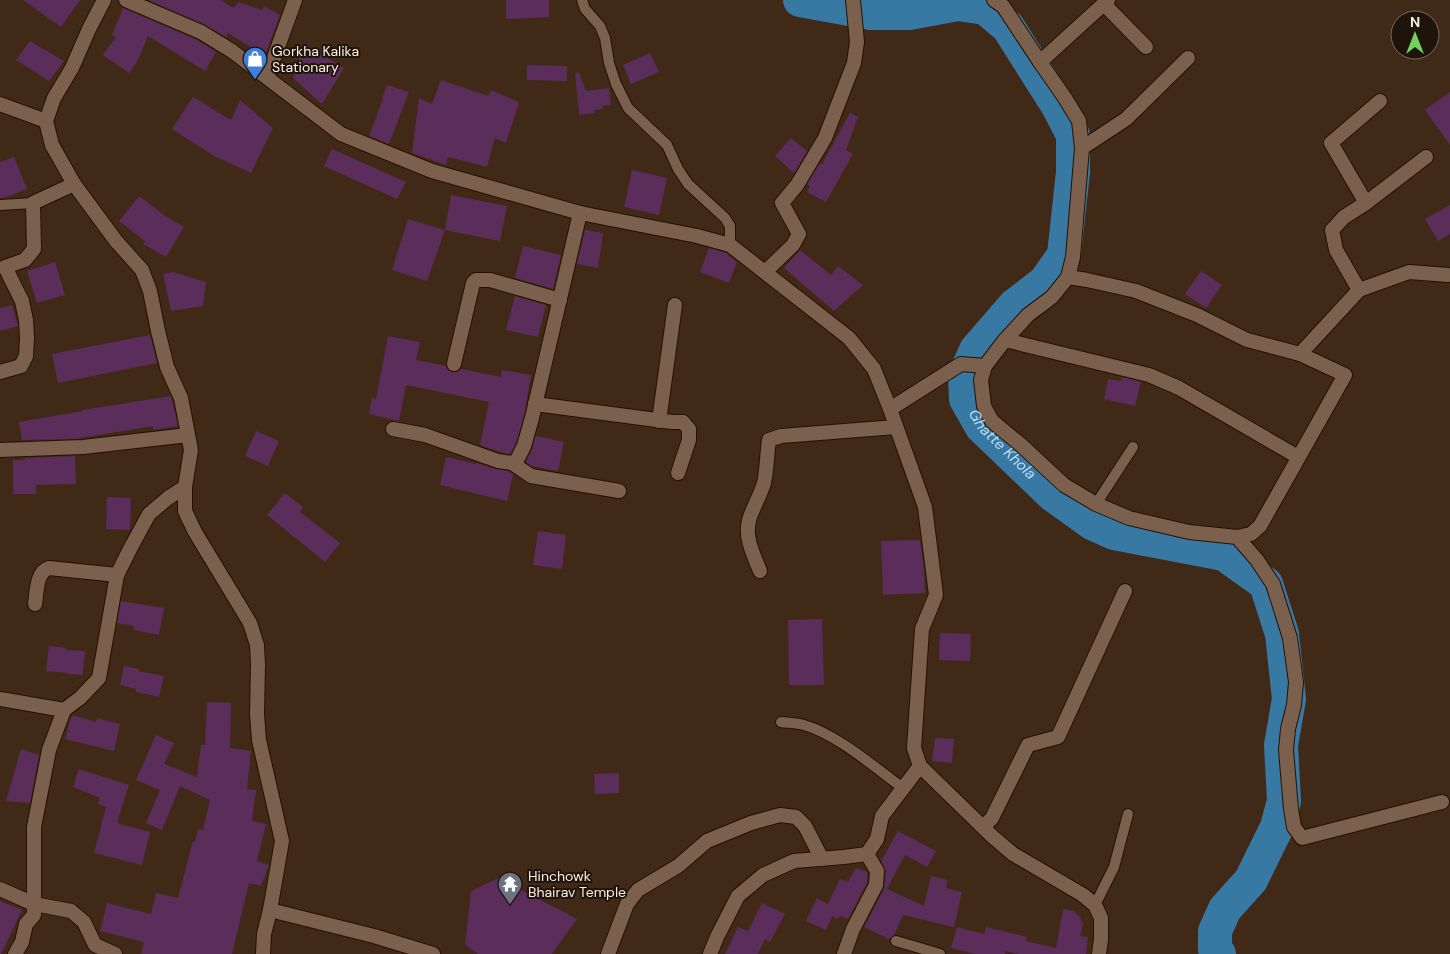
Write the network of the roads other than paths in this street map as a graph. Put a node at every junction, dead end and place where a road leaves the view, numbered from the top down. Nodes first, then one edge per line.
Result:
1 (104, 0) edge
2 (126, 0) edge
3 (295, 0) edge
4 (582, 0) edge
5 (853, 0) edge
6 (994, 0) edge
7 (1106, 2) edge
8 (1146, 47) dead end
9 (1188, 58) dead end
10 (1040, 62) junction
11 (267, 76) junction
12 (1380, 101) dead end
13 (0, 104) edge
14 (46, 121) junction
15 (1082, 148) junction
16 (1426, 157) dead end
17 (74, 184) junction
18 (1366, 202) junction
19 (33, 203) junction
20 (0, 205) edge
21 (580, 213) junction
22 (730, 245) junction
23 (3, 267) edge
24 (765, 272) junction
25 (1448, 275) dead end
26 (1068, 277) junction
27 (1359, 290) junction
28 (560, 300) junction
29 (675, 305) dead end
30 (1005, 340) junction
31 (1300, 354) junction
32 (454, 364) dead end
33 (986, 366) junction
34 (0, 372) edge
35 (535, 404) junction
36 (890, 409) junction
37 (659, 420) junction
38 (896, 427) junction
39 (393, 428) dead end
40 (188, 435) junction
41 (1133, 447) dead end
42 (0, 450) edge
43 (1298, 457) junction
44 (512, 463) junction
45 (678, 473) dead end
46 (185, 487) junction
47 (619, 491) dead end
48 (1096, 504) junction
49 (1238, 537) junction
50 (760, 571) dead end
51 (116, 575) junction
52 (1125, 591) dead end
53 (35, 604) dead end
54 (0, 699) edge
55 (64, 710) junction
56 (781, 722) dead end
57 (920, 766) junction
58 (903, 788) junction
59 (1442, 802) dead end
60 (1128, 814) dead end
61 (983, 827) junction
62 (867, 854) junction
63 (822, 859) junction
64 (0, 889) edge
65 (34, 904) junction
66 (1095, 905) junction
67 (270, 910) junction
68 (896, 942) dead end
69 (15, 954) edge
70 (115, 954) edge
71 (264, 954) edge
72 (433, 954) edge
73 (608, 954) edge
74 (710, 954) edge
75 (844, 954) edge
76 (940, 954) edge
77 (1099, 954) edge

1 - 14 street
2 - 11 street
3 - 11 street
4 - 22 lane
5 - 24 street
6 - 10 street
7 - 8 street
7 - 10 street
9 - 15 street
10 - 15 street
11 - 21 street
12 - 18 street
13 - 14 street
14 - 17 street
15 - 26 street
16 - 18 street
17 - 19 street
17 - 40 street
18 - 27 street
19 - 20 lane
19 - 23 street
21 - 22 street
21 - 28 street
22 - 24 street
23 - 34 street
24 - 36 street
25 - 27 street
26 - 30 street
26 - 31 street
27 - 31 street
28 - 32 street
28 - 35 street
29 - 37 street
30 - 33 street
30 - 43 street
31 - 43 street
33 - 36 street
33 - 48 street
35 - 37 street
35 - 44 street
36 - 38 street
37 - 45 street
38 - 50 street
38 - 57 street
39 - 44 street
40 - 42 street
40 - 46 street
41 - 48 lane
43 - 49 street
44 - 47 street
46 - 51 street
46 - 67 street
48 - 49 street
49 - 59 street
51 - 53 street
51 - 55 street
52 - 61 street
54 - 55 street
55 - 65 street
56 - 58 lane
57 - 58 street
57 - 61 street
58 - 62 street
60 - 66 lane
61 - 66 street
62 - 63 street
62 - 75 street
63 - 73 street
63 - 74 street
64 - 65 street
65 - 69 street
65 - 70 street
66 - 77 street
67 - 71 street
67 - 72 street
68 - 76 lane

